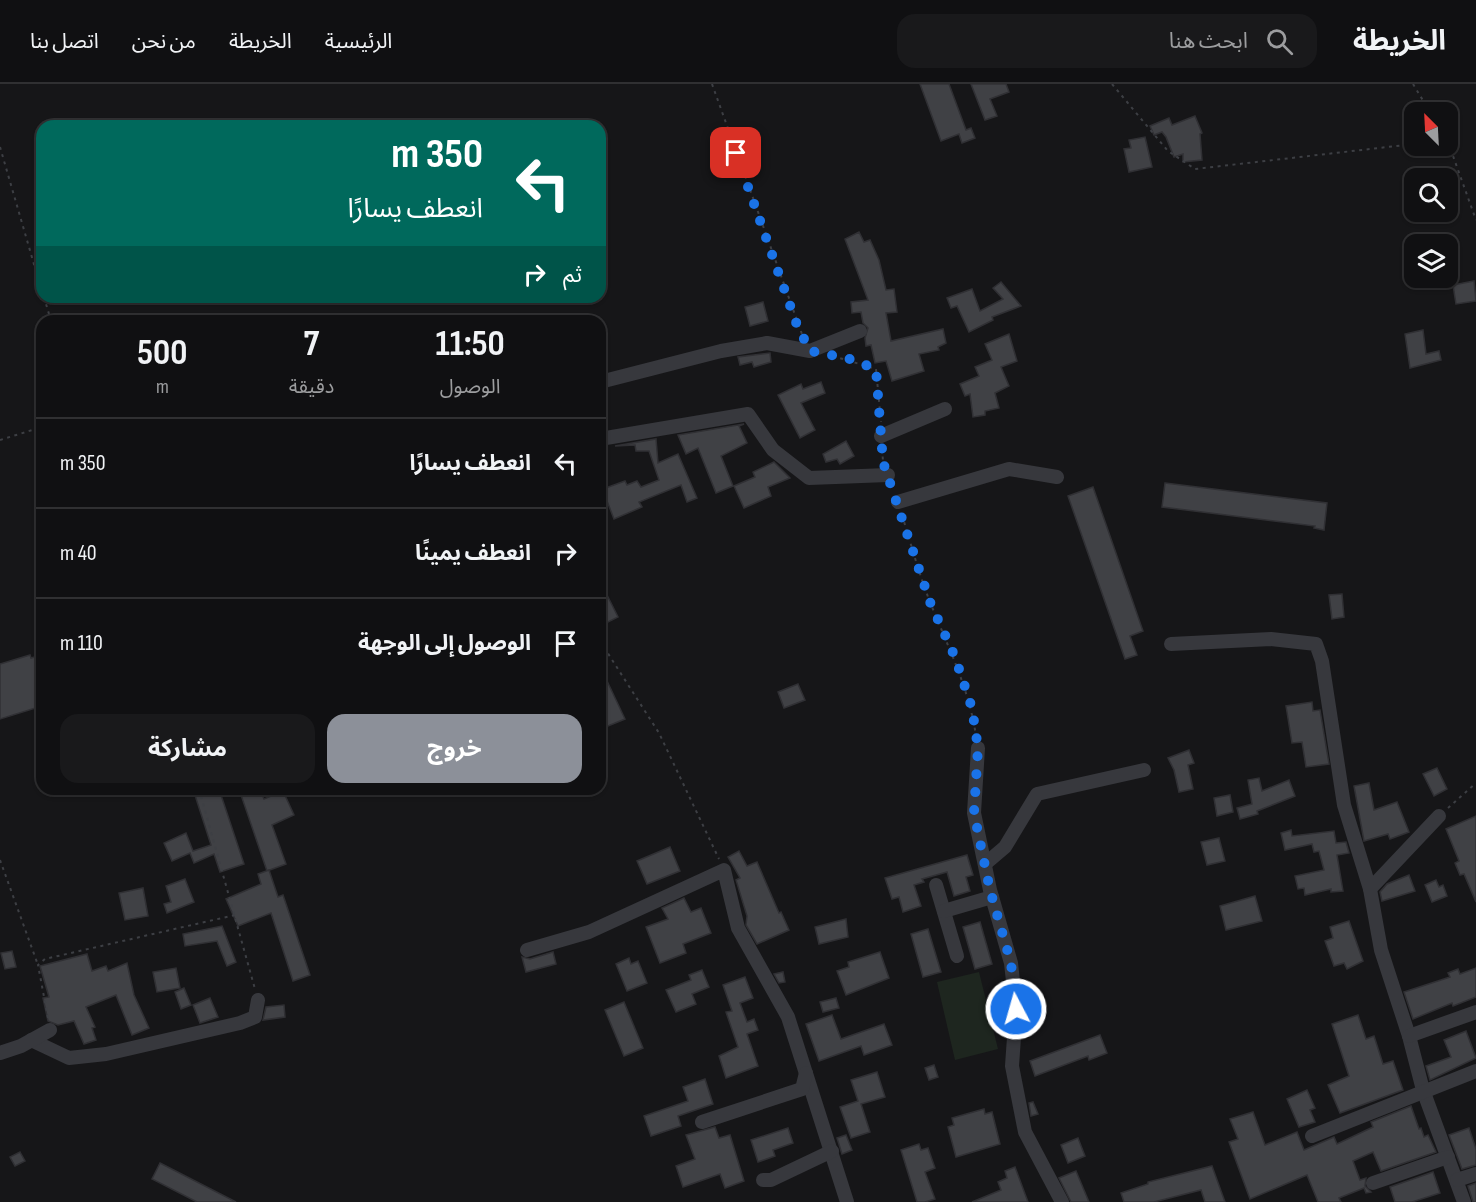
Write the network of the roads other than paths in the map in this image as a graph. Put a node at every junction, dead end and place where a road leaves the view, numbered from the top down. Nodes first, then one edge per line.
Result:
1 (860, 331) dead end
2 (606, 380) edge
3 (945, 409) dead end
4 (881, 436) road end
5 (606, 438) edge
6 (888, 476) road end
7 (1057, 477) dead end
8 (898, 502) road end
9 (1172, 644) dead end
10 (978, 748) road end
11 (1144, 770) dead end
12 (1440, 816) road end
13 (985, 864) junction
14 (936, 885) dead end
15 (1370, 889) junction
16 (992, 897) junction
17 (944, 911) junction
18 (527, 950) dead end
19 (957, 956) dead end
20 (258, 1000) road end
21 (1476, 1012) edge
22 (50, 1030) road end
23 (1409, 1036) junction
24 (31, 1040) junction
25 (0, 1053) edge
26 (1476, 1071) edge
27 (806, 1073) junction
28 (1423, 1090) junction
29 (702, 1122) dead end
30 (1312, 1136) dead end
31 (832, 1151) junction
32 (1448, 1157) junction
33 (1476, 1174) edge
34 (763, 1180) dead end
35 (1456, 1180) junction
36 (1373, 1183) dead end
37 (847, 1202) edge
38 (1062, 1202) edge
39 (1462, 1202) edge

1 - 2 street
3 - 4 street
5 - 6 street
7 - 8 street
9 - 15 street
10 - 13 street
11 - 13 street
12 - 15 street
13 - 16 street
14 - 17 street
15 - 23 street
16 - 17 street
16 - 38 street
17 - 19 street
18 - 27 street
20 - 24 street
21 - 23 street
22 - 24 street
23 - 28 street
24 - 25 street
26 - 28 street
27 - 29 street
27 - 31 street
28 - 30 street
28 - 32 street
31 - 34 street
31 - 37 street
32 - 35 street
32 - 36 street
33 - 35 street
35 - 39 street

